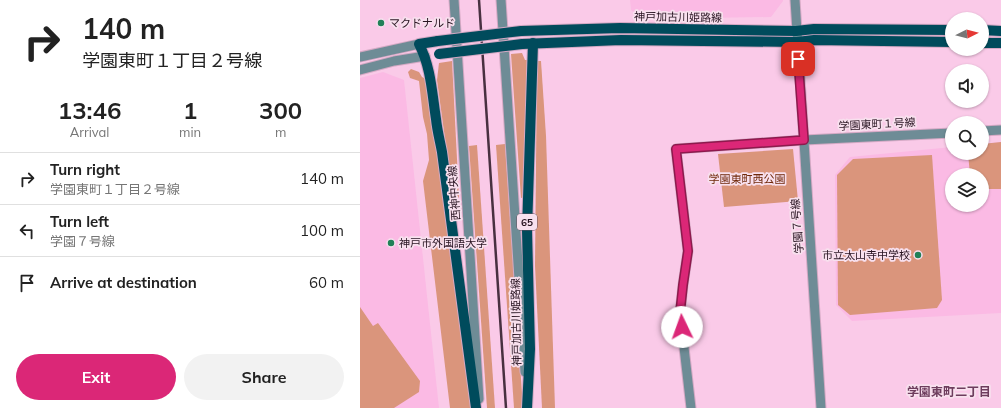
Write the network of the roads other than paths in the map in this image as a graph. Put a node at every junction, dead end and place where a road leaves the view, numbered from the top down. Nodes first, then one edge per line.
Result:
1 (454, 0) edge
2 (501, 0) edge
3 (795, 0) edge
4 (945, 30) edge
5 (989, 30) edge
6 (1001, 30) edge
7 (521, 31) junction
8 (796, 31) junction
9 (797, 42) junction
10 (945, 42) edge
11 (533, 43) junction
12 (989, 43) edge
13 (1001, 43) edge
14 (419, 44) junction
15 (425, 56) junction
16 (360, 57) edge
17 (360, 70) edge
18 (1001, 130) edge
19 (989, 131) edge
20 (945, 132) edge
21 (804, 140) junction
22 (527, 405) edge
23 (476, 408) edge
24 (480, 408) edge
25 (691, 408) edge
26 (821, 408) edge

1 - 24 street, 西神中央線
2 - 22 street
3 - 8 street, 学園７号線
4 - 8 main road, 神戸加古川姫路線
5 - 6 main road
7 - 8 main road, 神戸加古川姫路線
7 - 11 main road
7 - 14 main road, 神戸加古川姫路線, bridge
8 - 9 street, 学園７号線
9 - 10 main road
9 - 11 main road
9 - 21 street, 学園７号線
11 - 15 main road, bridge
11 - 22 main road, 神戸加古川姫路線 / 65
12 - 13 main road
14 - 15 main road
14 - 16 street
15 - 17 street
15 - 23 main road
18 - 19 street
20 - 21 street, 学園東町１号線
21 - 25 street, 学園東町１号線
21 - 26 street, 学園７号線

